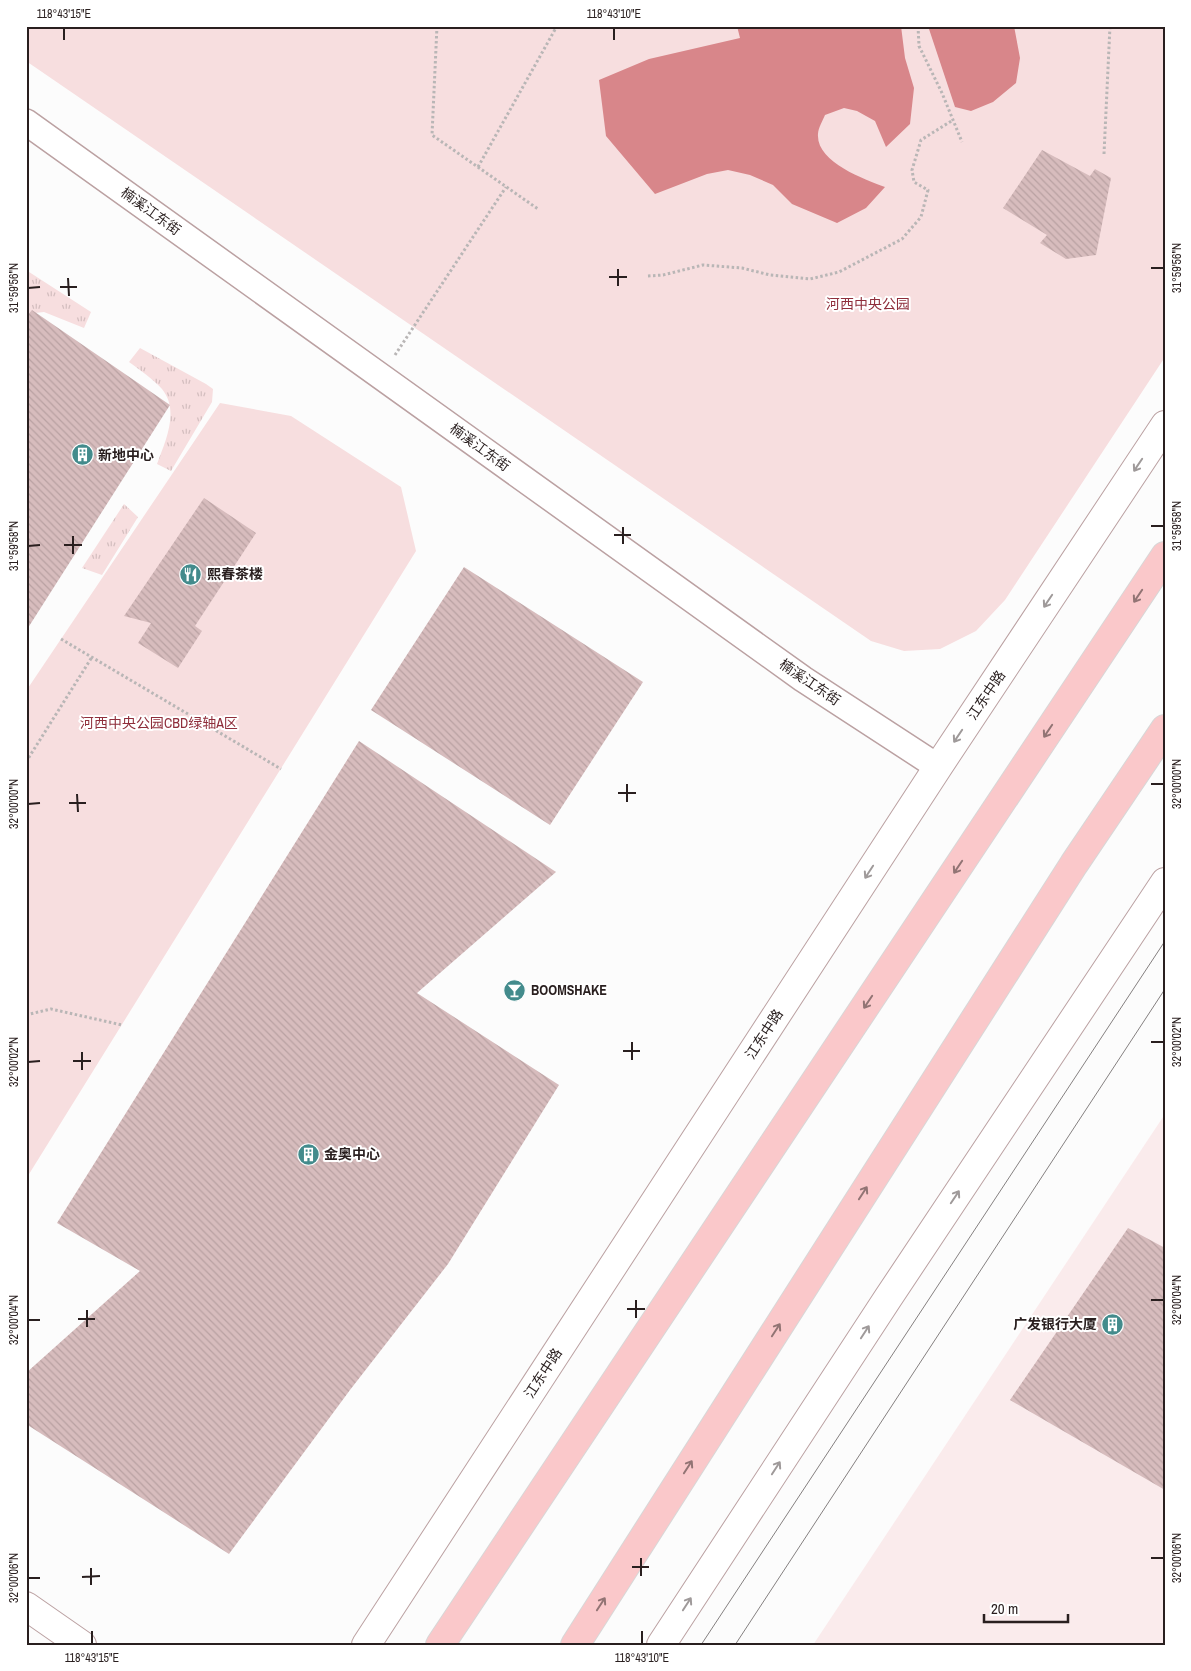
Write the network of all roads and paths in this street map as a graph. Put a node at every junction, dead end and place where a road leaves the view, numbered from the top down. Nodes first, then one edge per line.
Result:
1 (437, 26) edge
2 (550, 26) edge
3 (918, 26) edge
4 (1110, 26) edge
5 (556, 28) edge
6 (953, 120) junction
7 (26, 122) edge
8 (962, 142) dead end
9 (1104, 154) dead end
10 (478, 168) junction
11 (506, 187) junction
12 (538, 209) dead end
13 (648, 276) dead end
14 (381, 376) junction
15 (1165, 425) edge
16 (1165, 556) edge
17 (61, 639) dead end
18 (92, 657) junction
19 (1165, 728) edge
20 (26, 762) edge
21 (938, 767) junction
22 (281, 769) dead end
23 (1161, 898) edge
24 (26, 1015) edge
25 (122, 1026) dead end
26 (26, 1606) edge
27 (82, 1645) edge
28 (366, 1645) edge
29 (440, 1645) edge
30 (574, 1645) edge
31 (660, 1645) edge

1 - 10 path
2 - 5 path
3 - 6 path
4 - 9 path
5 - 10 path
6 - 8 path
6 - 13 path
7 - 14 street, 楠溪江东街
10 - 11 path
11 - 12 path
11 - 14 path
14 - 21 street, 楠溪江东街
15 -> 21 street, 江东中路
16 -> 29 main road
17 - 18 path
18 - 20 path
18 - 22 path
30 -> 19 main road
21 -> 28 street, 江东中路
31 -> 23 street
24 - 25 path
26 - 27 street

